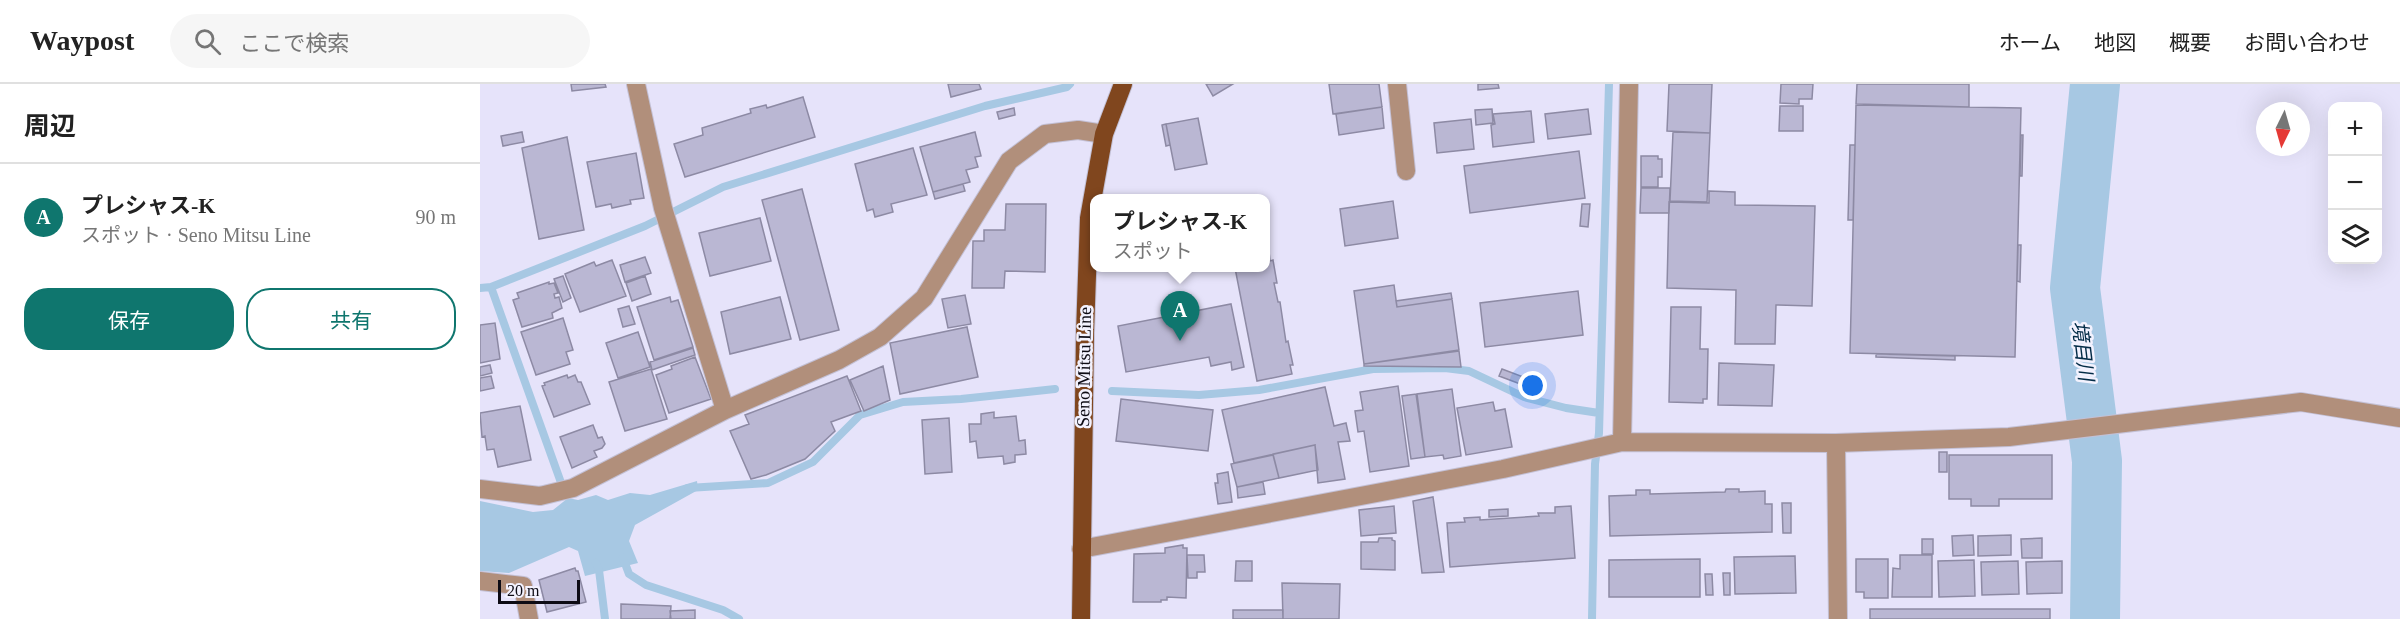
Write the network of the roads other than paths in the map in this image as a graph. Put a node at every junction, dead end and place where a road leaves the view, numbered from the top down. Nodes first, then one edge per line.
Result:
1 (636, 84) edge
2 (1123, 84) edge
3 (1397, 84) edge
4 (1629, 84) edge
5 (1104, 134) junction
6 (1406, 171) dead end
7 (1093, 194) edge
8 (1090, 212) edge
9 (725, 410) junction
10 (2400, 418) edge
11 (1622, 442) junction
12 (1836, 443) junction
13 (480, 489) edge
14 (1081, 549) junction
15 (480, 580) edge
16 (529, 619) edge
17 (1081, 619) edge
18 (1838, 619) edge

1 - 9 street
2 - 5 main road, Seno Mitsu Line
3 - 6 street
4 - 11 street
5 - 7 main road, Seno Mitsu Line
5 - 9 street
8 - 14 main road, Seno Mitsu Line
9 - 13 street
10 - 12 street
11 - 12 street
11 - 14 street
12 - 18 street
14 - 17 main road, Seno Mitsu Line
15 - 16 street

